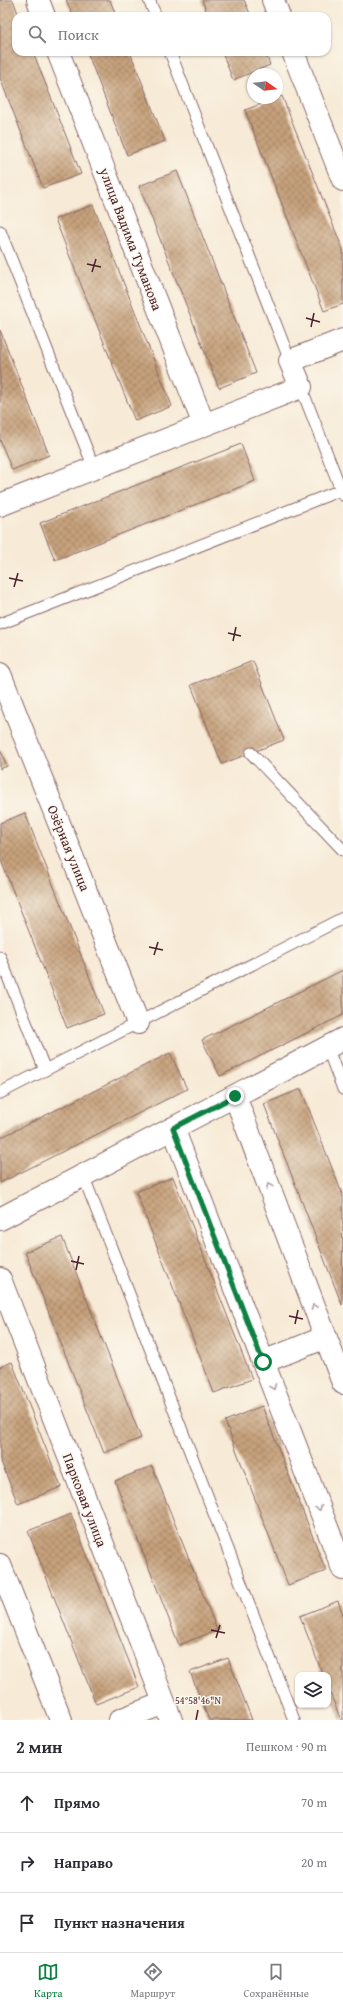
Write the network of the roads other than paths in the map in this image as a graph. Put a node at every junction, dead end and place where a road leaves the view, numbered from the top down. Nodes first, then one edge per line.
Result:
1 (38, 0) edge
2 (149, 0) edge
3 (272, 0) edge
4 (42, 12) edge
5 (154, 12) edge
6 (277, 12) edge
7 (60, 56) edge
8 (172, 56) edge
9 (295, 56) edge
10 (343, 180) edge
11 (0, 231) edge
12 (343, 340) edge
13 (290, 361) junction
14 (301, 387) junction
15 (204, 425) junction
16 (94, 468) junction
17 (342, 493) edge
18 (0, 504) edge
19 (0, 624) edge
20 (0, 674) edge
21 (251, 753) dead end
22 (343, 850) edge
23 (343, 918) edge
24 (0, 957) edge
25 (138, 1023) junction
26 (335, 1043) edge
27 (45, 1070) junction
28 (343, 1089) edge
29 (0, 1093) edge
30 (235, 1096) junction
31 (173, 1128) junction
32 (83, 1175) junction
33 (0, 1219) edge
34 (0, 1279) edge
35 (326, 1337) junction
36 (263, 1362) junction
37 (343, 1383) edge
38 (0, 1565) edge
39 (343, 1569) edge
40 (168, 1711) edge
41 (61, 1720) edge
42 (120, 1720) edge
43 (294, 1720) edge

1 - 4 street
2 - 5 lane
3 - 6 street
7 - 15 street, улица Вадима Туманова
8 - 13 lane
9 - 10 street
11 - 16 lane
12 - 13 street
13 - 14 street
14 - 15 street
14 - 17 lane
15 - 16 street
16 - 18 street
17 - 19 lane
20 - 25 street, Озёрная улица
21 - 22 lane
23 - 25 lane
24 - 27 lane
25 - 27 lane
26 - 28 lane
26 - 30 street
27 - 29 lane
30 - 31 street
35 -> 30 street
31 - 32 street
31 - 36 street
32 - 33 street
32 - 43 lane
34 - 40 street, Парковая улица
35 - 36 street
35 - 37 street
36 -> 39 street
38 - 41 street
40 - 42 street

